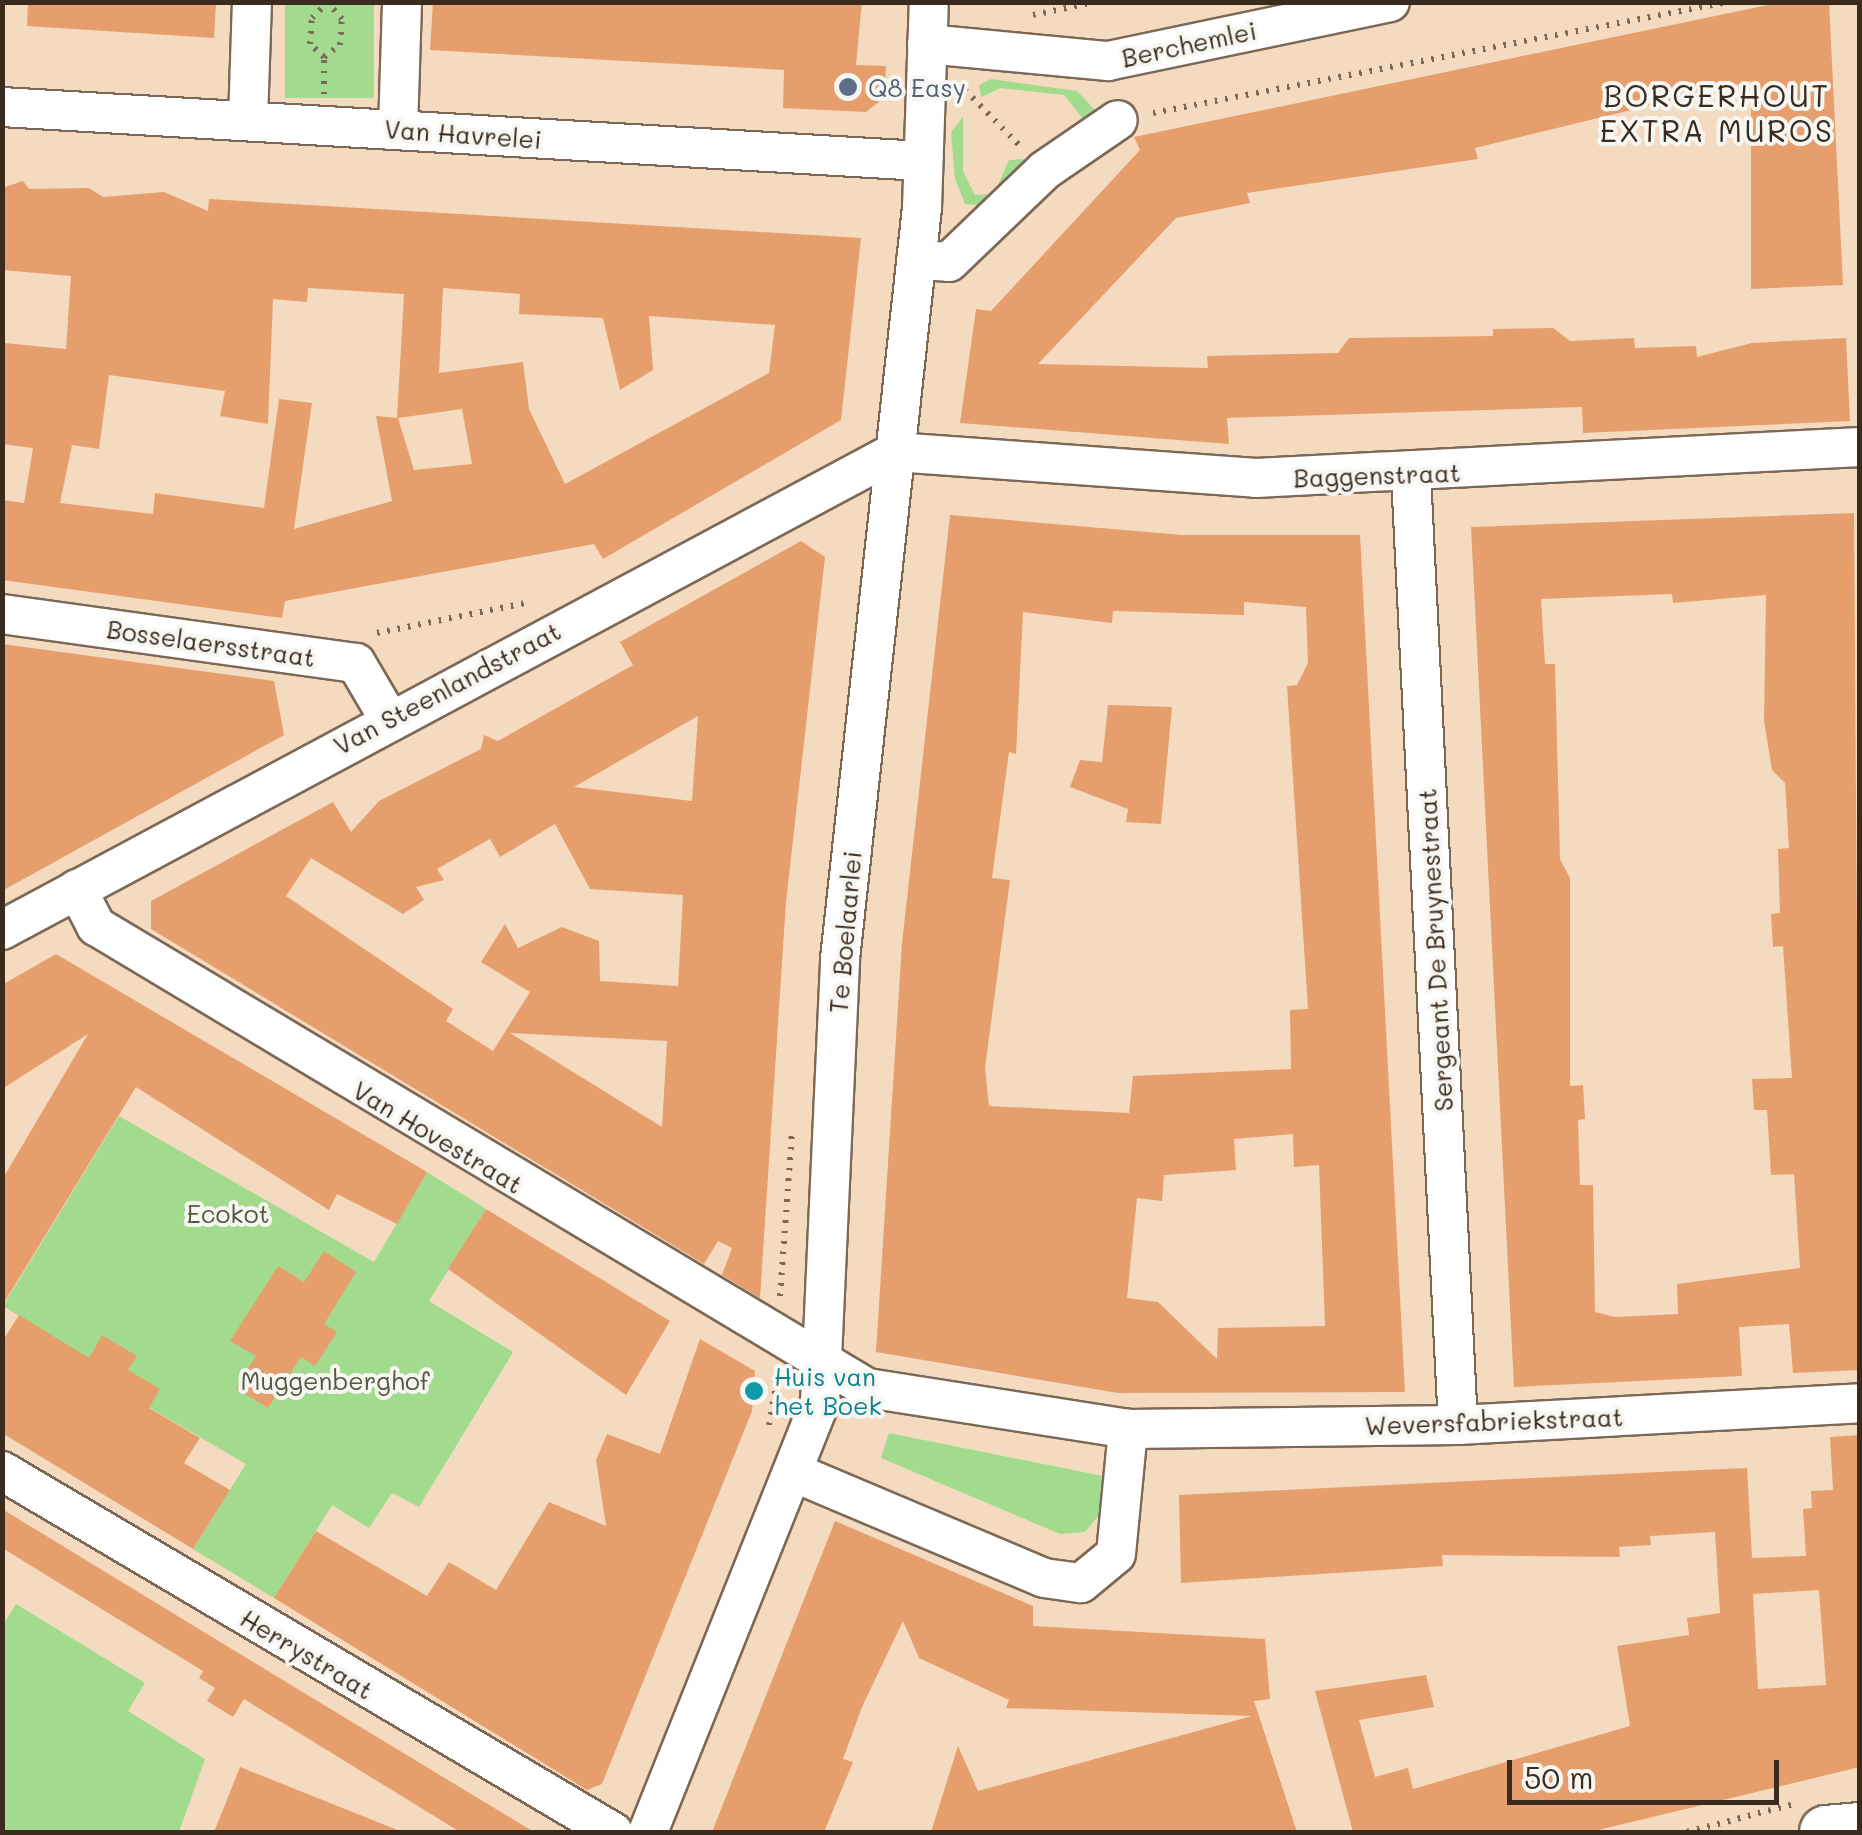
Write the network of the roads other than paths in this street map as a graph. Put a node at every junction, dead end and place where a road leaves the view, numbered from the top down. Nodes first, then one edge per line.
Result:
1 (252, 2) edge
2 (402, 2) edge
3 (929, 2) edge
4 (1390, 2) edge
5 (927, 44) junction
6 (2, 107) edge
7 (248, 120) junction
8 (1118, 120) road end
9 (398, 130) junction
10 (923, 162) junction
11 (916, 260) junction
12 (1860, 447) edge
13 (895, 452) junction
14 (1411, 475) junction
15 (2, 614) edge
16 (389, 718) junction
17 (77, 889) junction
18 (2, 930) edge
19 (820, 1362) junction
20 (1860, 1403) edge
21 (1458, 1425) junction
22 (1128, 1429) junction
23 (2, 1471) edge
24 (794, 1472) junction
25 (1822, 1816) edge
26 (1860, 1828) edge
27 (613, 1832) edge
28 (648, 1832) edge

1 - 7 street
2 - 9 street
3 - 5 street, Te Boelaarlei
4 - 5 street, Berchemlei
5 - 10 street, Te Boelaarlei
6 - 7 street, Van Havrelei
7 - 9 street, Van Havrelei
8 - 11 street
9 - 10 street, Van Havrelei
10 - 11 street, Te Boelaarlei
11 - 13 street, Te Boelaarlei
12 - 14 street, Baggenstraat
13 - 14 street, Baggenstraat
13 - 16 street, Van Steenlandstraat
13 - 19 street, Te Boelaarlei
14 - 21 street, Sergeant De Bruynestraat
15 - 16 street, Bosselaersstraat
16 - 17 street, Van Steenlandstraat
17 - 18 street, Van Steenlandstraat
17 - 19 street, Van Hovestraat
19 - 22 street, Weversfabriekstraat
19 - 24 street, Te Boelaarlei
20 - 21 street, Weversfabriekstraat
21 - 22 street, Weversfabriekstraat
22 - 24 street
23 - 27 street, Herrystraat
24 - 28 street, Te Boelaarlei
25 - 26 main road

